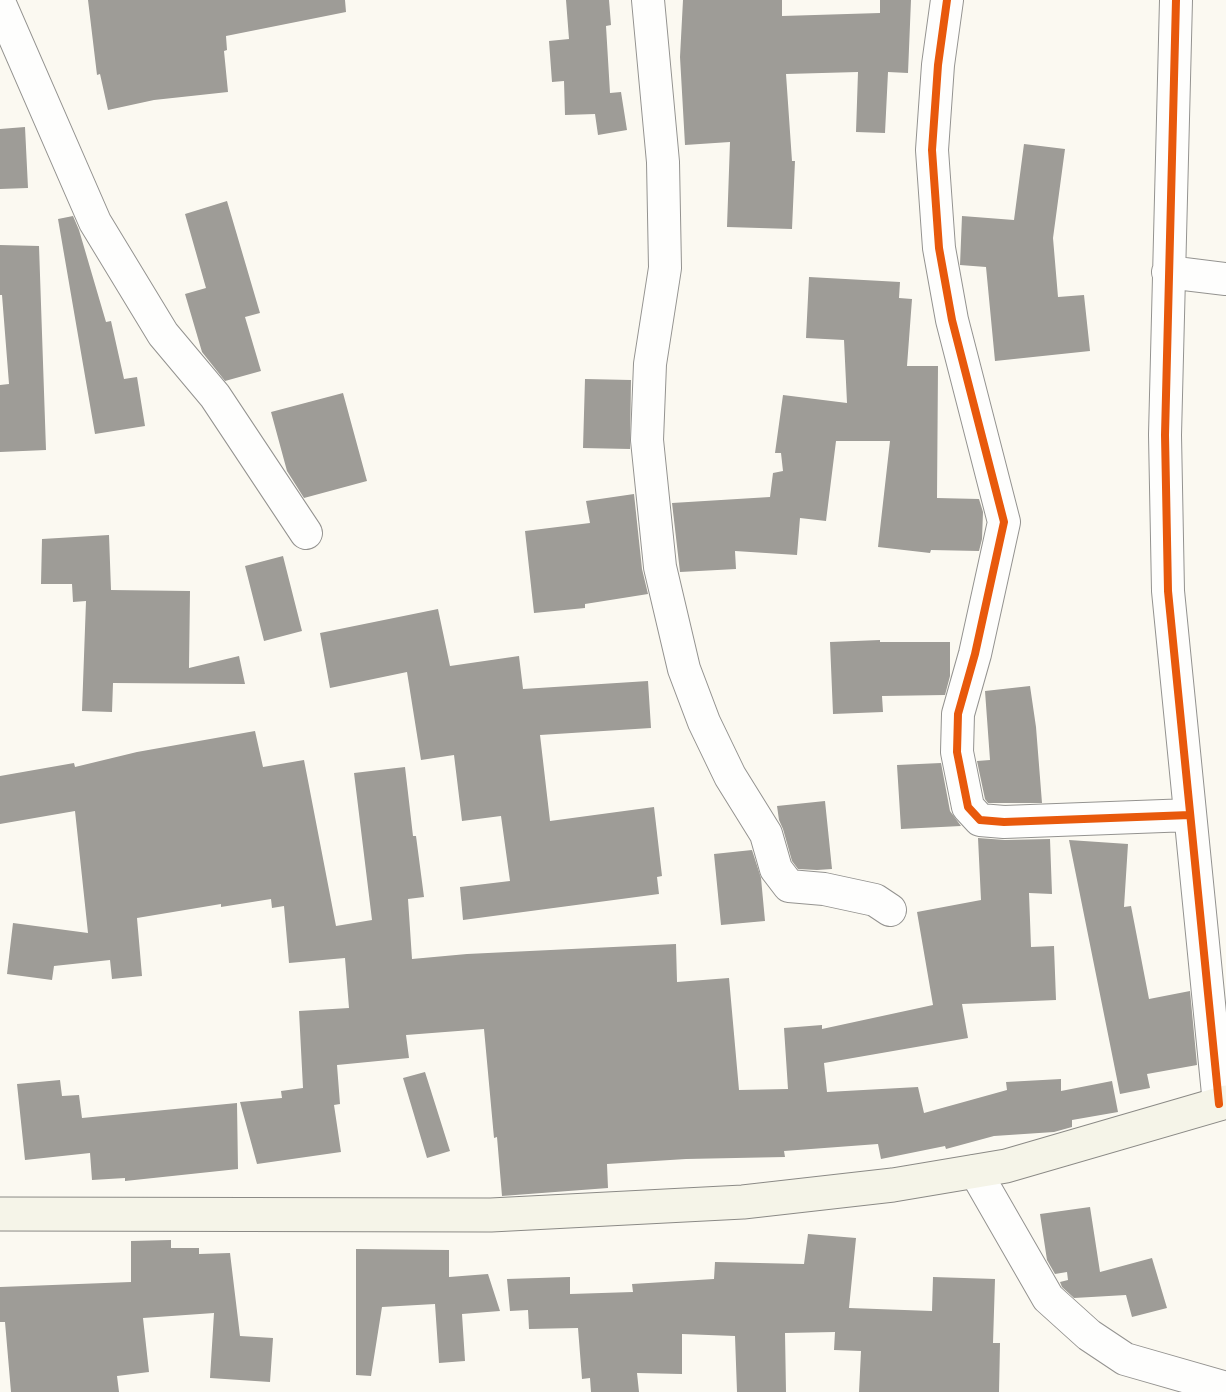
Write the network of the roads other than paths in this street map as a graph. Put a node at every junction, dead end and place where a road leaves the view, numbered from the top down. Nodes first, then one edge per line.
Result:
1 (648, 0) edge
2 (947, 0) edge
3 (1176, 0) edge
4 (0, 4) edge
5 (1168, 272) junction
6 (1226, 279) edge
7 (306, 533) dead end
8 (1190, 815) junction
9 (890, 910) dead end
10 (1222, 1103) edge
11 (975, 1171) junction
12 (0, 1214) edge
13 (1226, 1388) edge

1 - 9 street
2 - 8 street
3 - 5 street
4 - 7 street
5 - 6 street
5 - 8 street
8 - 10 street
10 - 11 main road
11 - 12 main road
11 - 13 street

